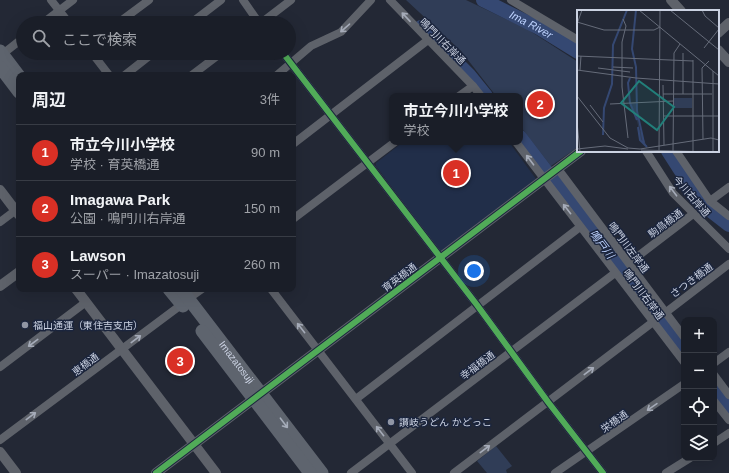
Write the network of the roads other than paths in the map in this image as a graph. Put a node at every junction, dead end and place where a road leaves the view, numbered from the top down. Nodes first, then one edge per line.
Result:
1 (51, 0) edge
2 (73, 0) edge
3 (149, 0) edge
4 (221, 0) edge
5 (242, 0) edge
6 (291, 0) edge
7 (371, 0) edge
8 (390, 0) edge
9 (511, 0) edge
10 (671, 0) edge
11 (522, 3) edge
12 (59, 10) junction
13 (680, 10) edge
14 (52, 16) edge
15 (64, 16) edge
16 (127, 16) edge
17 (200, 16) edge
18 (255, 16) edge
19 (269, 16) edge
20 (729, 23) edge
21 (719, 32) edge
22 (577, 39) edge
23 (428, 40) junction
24 (16, 44) edge
25 (719, 51) edge
26 (1, 57) edge
27 (97, 60) edge
28 (144, 60) edge
29 (212, 60) edge
30 (289, 60) edge
31 (729, 62) edge
32 (292, 64) junction
33 (107, 72) edge
34 (129, 72) edge
35 (196, 72) edge
36 (280, 72) edge
37 (16, 73) edge
38 (16, 86) edge
39 (473, 86) junction
40 (463, 93) edge
41 (479, 93) edge
42 (331, 115) junction
43 (296, 142) edge
44 (391, 145) edge
45 (519, 145) edge
46 (580, 152) edge
47 (647, 152) edge
48 (677, 152) edge
49 (366, 163) junction
50 (551, 174) junction
51 (729, 187) edge
52 (0, 190) edge
53 (710, 201) junction
54 (16, 211) edge
55 (16, 213) edge
56 (694, 214) junction
57 (729, 216) edge
58 (296, 217) edge
59 (0, 222) edge
60 (580, 227) junction
61 (729, 249) edge
62 (442, 258) junction
63 (629, 263) junction
64 (729, 264) edge
65 (615, 273) junction
66 (16, 274) edge
67 (0, 286) edge
68 (78, 292) edge
69 (174, 292) edge
70 (196, 292) edge
71 (273, 292) edge
72 (183, 298) edge
73 (86, 302) junction
74 (478, 305) junction
75 (665, 313) junction
76 (653, 322) junction
77 (681, 333) edge
78 (122, 349) junction
79 (318, 350) junction
80 (512, 351) junction
81 (729, 352) edge
82 (681, 358) edge
83 (717, 361) edge
84 (0, 367) edge
85 (717, 379) edge
86 (681, 386) edge
87 (257, 395) junction
88 (729, 395) edge
89 (356, 399) junction
90 (548, 402) junction
91 (717, 405) edge
92 (729, 420) edge
93 (729, 433) edge
94 (0, 440) edge
95 (717, 441) edge
96 (194, 444) junction
97 (390, 444) junction
98 (0, 452) edge
99 (587, 452) junction
100 (685, 461) edge
101 (16, 473) edge
102 (156, 473) edge
103 (216, 473) edge
104 (310, 473) edge
105 (322, 473) edge
106 (351, 473) edge
107 (412, 473) edge
108 (454, 473) edge
109 (555, 473) edge
110 (604, 473) edge
111 (666, 473) edge

1 - 12 street
2 - 12 street
3 - 16 street
4 - 17 street
5 - 18 street
6 - 19 street
7 -> 32 street
23 -> 8 street, 鳴門川右岸通
9 - 11 street
10 - 13 street
11 - 22 street
12 - 14 street
12 - 15 street
20 - 21 street
23 - 39 street, 鳴門川右岸通
23 - 42 street
24 - 26 street
25 - 31 street
26 - 37 main road
26 - 38 main road
27 - 33 street
28 - 34 street
29 - 35 street
30 - 32 street
32 - 36 street
32 - 42 street
39 - 40 street
39 - 41 street, 鳴門川右岸通
42 - 43 street
42 - 49 street
44 - 49 street
50 -> 45 street, 鳴門川右岸通
46 - 50 street, 育英橋通
56 -> 47 street, 今川右岸通
48 - 53 street
49 - 58 street
49 - 62 street
60 -> 50 street, 鳴門川右岸通
50 - 62 street, 育英橋通
50 - 63 street, 鳴門川左岸通
51 - 53 street
52 - 54 street
53 - 57 street
55 - 59 street
56 - 61 street, 今川右岸通
56 - 63 street, 駒鳥橋通
60 - 65 street, 鳴門川右岸通
60 - 74 street
62 - 74 street
62 - 79 street, 育英橋通
63 - 75 street, 鳴門川左岸通
64 - 75 street, さつき橋通
65 - 76 street, 鳴門川右岸通
65 - 80 street, 幸福橋通
66 - 67 street
68 - 73 street
69 - 72 main road, Imazatosuji
70 - 72 street, 恵橋通
79 -> 71 street
78 -> 72 street, 恵橋通
72 - 87 main road, Imazatosuji
73 - 78 street
73 -> 84 street
74 - 80 street
74 - 89 street
75 - 77 street, 鳴門川左岸通
76 - 82 street, 鳴門川右岸通
90 -> 76 street
94 -> 78 street, 恵橋通
78 - 96 street
79 - 87 street, 育英橋通
79 - 89 street
80 - 90 street
80 - 97 street, 幸福橋通
81 - 83 street
85 - 88 street
86 -> 99 street, 栄橋通
87 - 96 street, 育英橋通
87 - 104 main road, Imazatosuji
87 -> 105 main road, Imazatosuji
97 -> 89 street
90 - 99 street
108 -> 90 street
91 - 92 street
93 - 95 street
96 - 102 street, 育英橋通
96 - 103 street
97 - 106 street, 幸福橋通
97 - 107 street
98 - 101 street
99 - 109 street, 栄橋通
99 - 110 street
100 - 111 street

